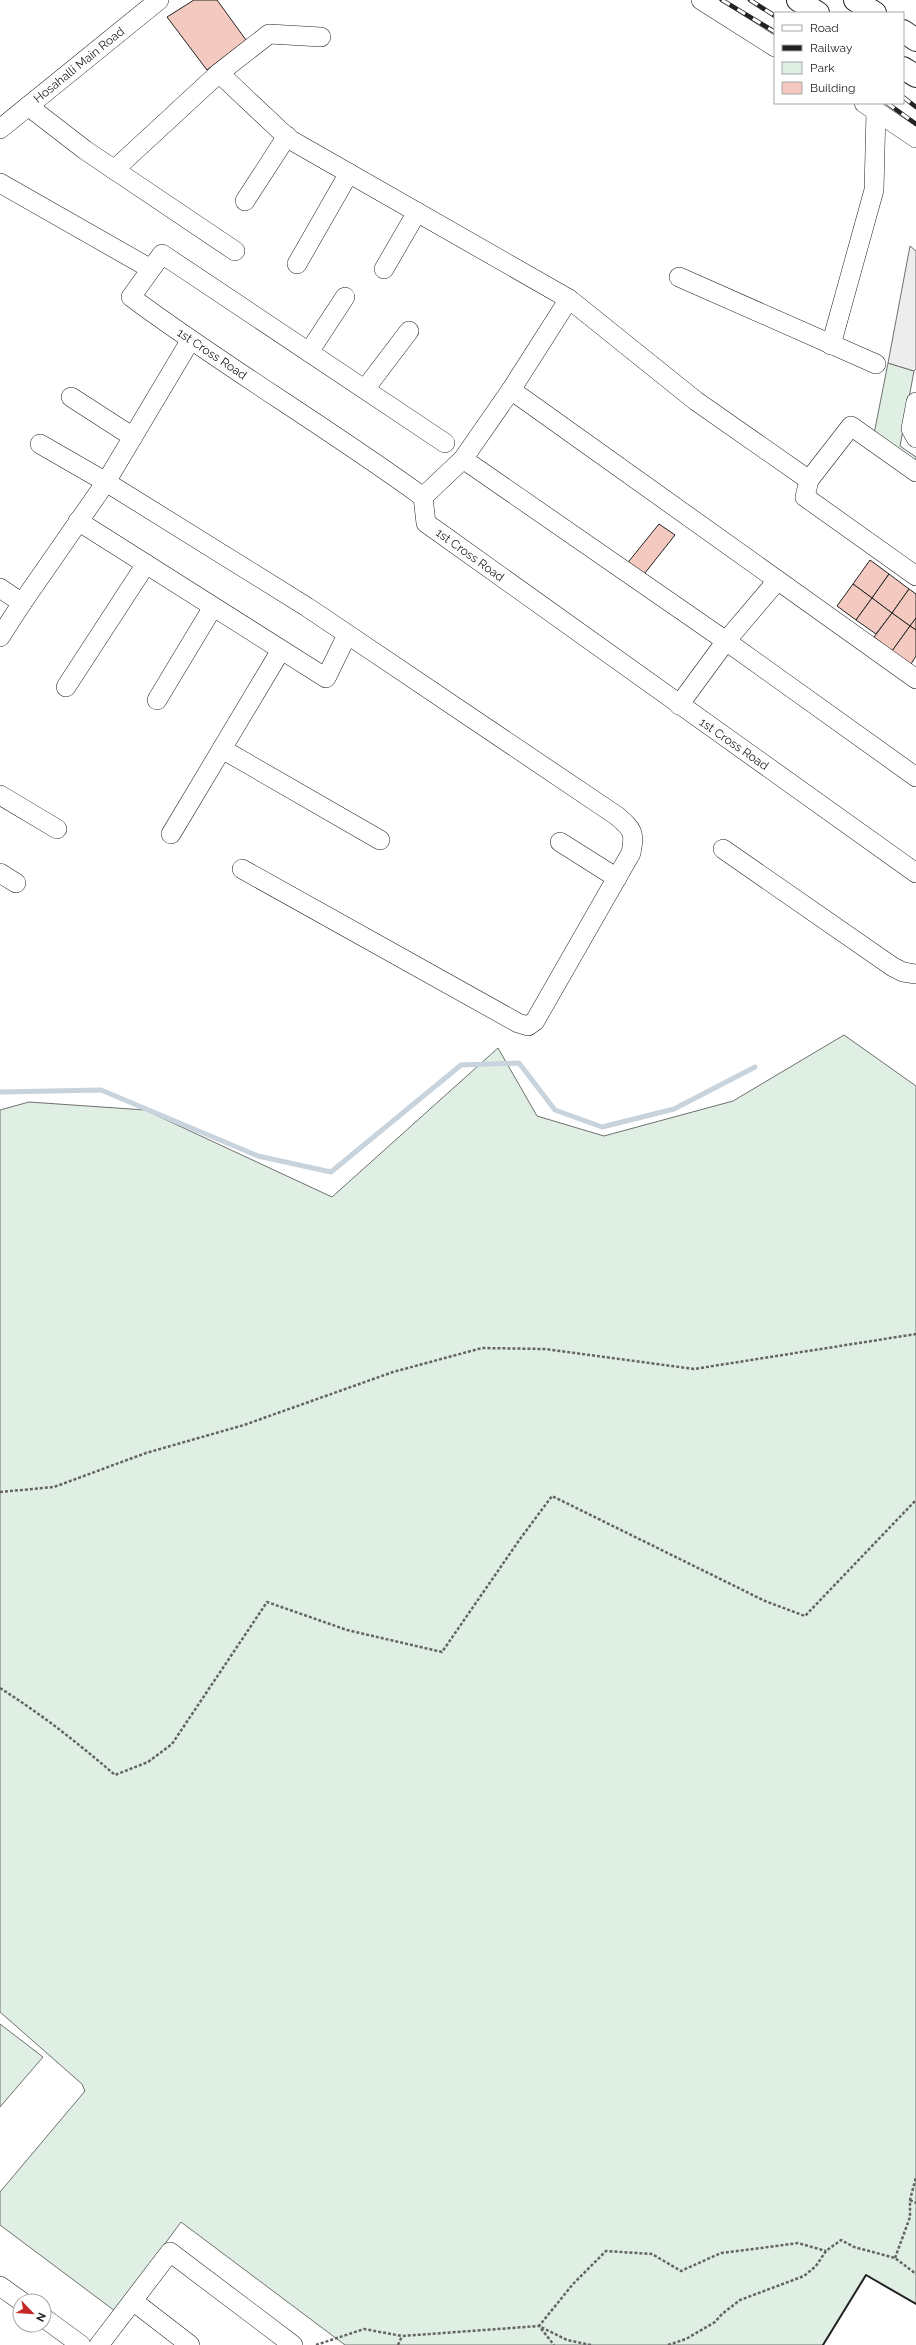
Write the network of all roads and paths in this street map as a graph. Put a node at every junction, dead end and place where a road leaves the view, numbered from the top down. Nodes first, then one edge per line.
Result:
1 (159, 0) edge
2 (701, 0) edge
3 (798, 0) edge
4 (855, 0) edge
5 (816, 12) edge
6 (873, 12) edge
7 (904, 32) edge
8 (321, 37) dead end
9 (916, 40) edge
10 (774, 46) edge
11 (904, 69) edge
12 (219, 73) junction
13 (916, 76) edge
14 (28, 106) junction
15 (870, 107) edge
16 (0, 129) edge
17 (287, 136) junction
18 (916, 138) edge
19 (114, 170) junction
20 (349, 173) junction
21 (0, 183) edge
22 (245, 201) dead end
23 (417, 212) junction
24 (235, 251) dead end
25 (297, 264) dead end
26 (151, 269) junction
27 (384, 269) dead end
28 (679, 277) dead end
29 (345, 297) dead end
30 (569, 298) junction
31 (409, 331) dead end
32 (190, 341) junction
33 (831, 345) junction
34 (309, 352) junction
35 (876, 364) dead end
36 (364, 389) junction
37 (511, 390) junction
38 (71, 397) dead end
39 (916, 402) edge
40 (133, 436) junction
41 (916, 438) edge
42 (445, 443) dead end
43 (40, 444) dead end
44 (463, 458) junction
45 (916, 472) edge
46 (809, 480) junction
47 (106, 482) junction
48 (423, 497) junction
49 (78, 521) junction
50 (146, 564) junction
51 (916, 576) edge
52 (777, 581) junction
53 (0, 588) edge
54 (22, 603) junction
55 (214, 607) junction
56 (348, 635) junction
57 (0, 636) edge
58 (726, 641) junction
59 (280, 650) junction
60 (916, 679) edge
61 (66, 687) dead end
62 (157, 700) dead end
63 (679, 705) junction
64 (222, 749) junction
65 (916, 777) edge
66 (0, 795) edge
67 (57, 829) dead end
68 (171, 834) dead end
69 (380, 840) dead end
70 (560, 842) dead end
71 (723, 849) dead end
72 (242, 869) dead end
73 (0, 873) edge
74 (916, 873) edge
75 (617, 878) junction
76 (16, 884) dead end
77 (916, 974) edge
78 (916, 1334) edge
79 (0, 1492) edge
80 (916, 1500) edge
81 (0, 1688) edge
82 (916, 2177) edge
83 (910, 2200) junction
84 (916, 2203) edge
85 (826, 2251) junction
86 (896, 2258) junction
87 (916, 2274) edge
88 (0, 2286) edge
89 (12, 2295) edge
90 (133, 2301) junction
91 (52, 2324) edge
92 (539, 2326) junction
93 (402, 2336) junction
94 (81, 2345) edge
95 (99, 2345) edge
96 (190, 2345) edge
97 (293, 2345) edge
98 (316, 2345) edge
99 (398, 2345) edge
100 (554, 2345) edge
101 (590, 2345) edge
102 (668, 2345) edge

1 - 14 street, Hosahalli Main Road
2 - 10 street
3 - 5 highway
4 - 6 highway
7 - 9 highway
8 - 12 street
11 - 13 highway
12 - 17 street
12 - 19 street
14 - 16 street, Hosahalli Main Road
14 - 19 street
15 - 18 street
15 - 33 street
17 - 20 street
17 - 22 street
19 - 24 street
20 - 23 street
20 - 25 street
21 - 26 street
23 - 27 street
23 - 30 street
26 - 32 street, 1st Cross Road
26 - 34 street
28 - 33 street
29 - 34 street
30 - 37 street
30 - 46 street
31 - 36 street
32 - 40 street
32 - 48 street, 1st Cross Road
33 - 35 street
34 - 36 street
36 - 42 street
37 - 44 street
37 - 52 street
38 - 40 street
39 - 41 street
40 - 47 street
43 - 47 street
44 - 48 street
44 - 58 street
45 - 46 street
46 - 51 street
47 - 49 street
47 - 56 street
48 - 63 street, 1st Cross Road
49 - 50 street
49 - 54 street
50 - 55 street
50 - 61 street
52 - 58 street
52 - 60 street
53 - 54 street
54 - 57 street
55 - 59 street
55 - 62 street
56 - 59 street
56 - 75 street
58 - 63 street
58 - 65 street
59 - 64 street
63 - 74 street, 1st Cross Road
64 - 68 street
64 - 69 street
66 - 67 street
70 - 75 street
71 - 77 street
72 - 75 street
73 - 76 street
78 - 79 path
80 - 81 path
82 - 83 path
83 - 84 path
83 - 86 path
85 - 86 path
85 - 92 path
85 - 102 path
86 - 87 path
88 - 89 street
90 - 95 street
90 - 96 street
90 - 97 street
91 - 94 street
92 - 93 path
92 - 100 path
92 - 101 path
93 - 98 path
93 - 99 path

